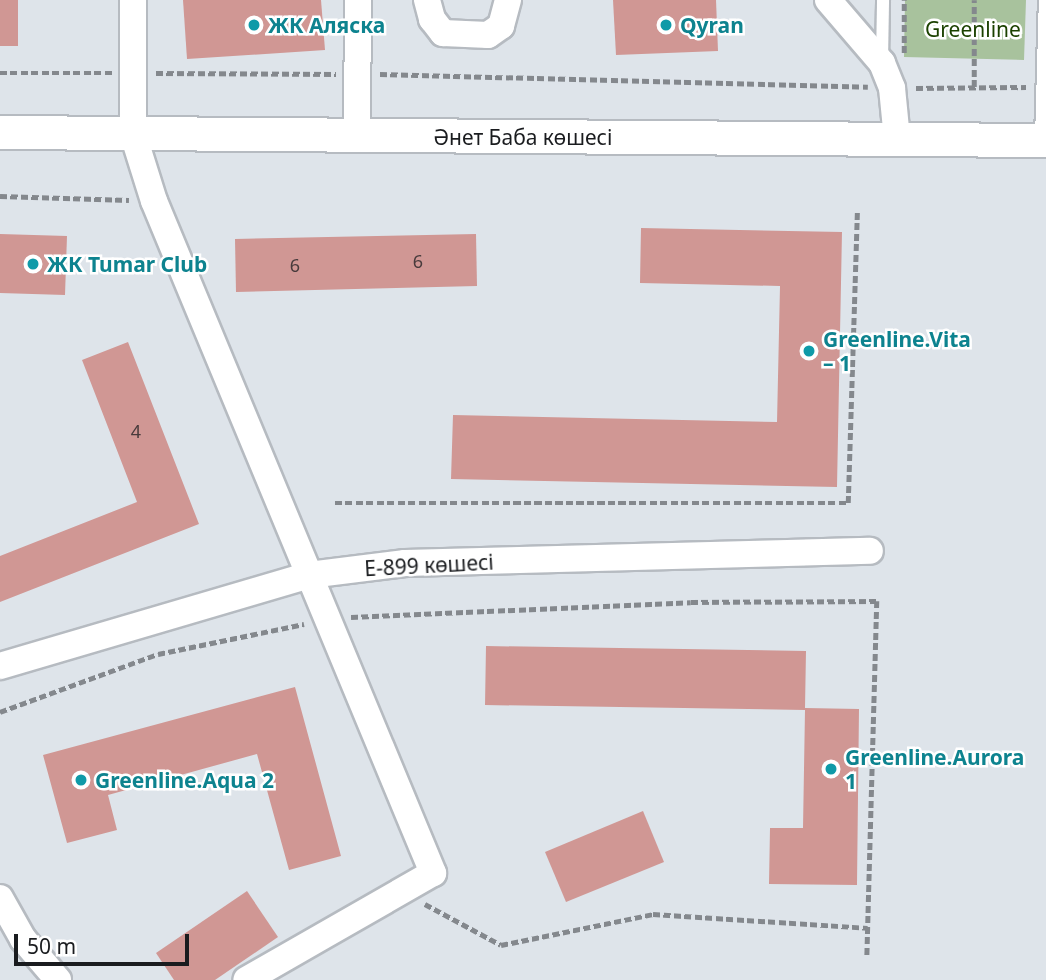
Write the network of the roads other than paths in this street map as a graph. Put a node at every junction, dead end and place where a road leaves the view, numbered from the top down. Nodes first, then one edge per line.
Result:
1 (133, 0) edge
2 (358, 0) edge
3 (427, 0) edge
4 (508, 0) edge
5 (828, 0) edge
6 (883, 0) edge
7 (1045, 0) edge
8 (892, 80) junction
9 (0, 132) edge
10 (133, 134) junction
11 (357, 136) junction
12 (897, 139) junction
13 (1043, 140) edge
14 (870, 551) dead end
15 (309, 575) junction
16 (0, 666) edge
17 (0, 898) edge
18 (58, 980) edge
19 (246, 980) edge

1 - 10 street
2 - 11 street
3 - 4 street
5 - 8 street
6 - 8 lane
7 - 13 lane
8 - 12 street
9 - 10 street, Әнет Баба көшесі
10 - 11 street, Әнет Баба көшесі
10 - 15 street
11 - 12 street, Әнет Баба көшесі
12 - 13 street, Әнет Баба көшесі
14 - 15 street, Е-899 көшесі
15 - 16 street, Е-899 көшесі
15 - 19 street
17 - 18 street

